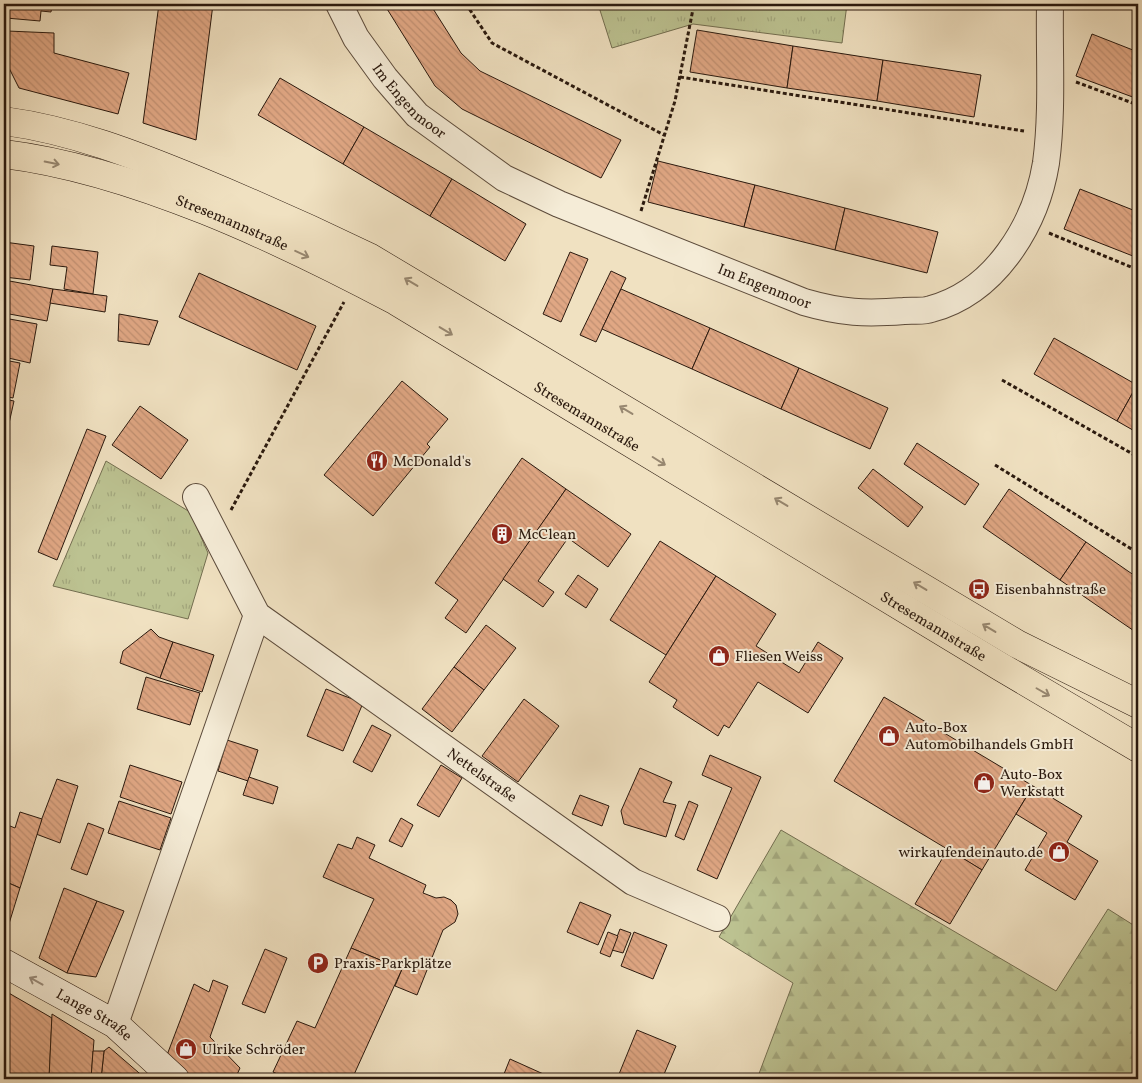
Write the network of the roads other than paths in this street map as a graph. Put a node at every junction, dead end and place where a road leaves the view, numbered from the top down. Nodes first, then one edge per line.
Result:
1 (339, 4) edge
2 (1050, 4) edge
3 (4, 121) edge
4 (4, 154) edge
5 (196, 497) dead end
6 (257, 615) junction
7 (1138, 704) edge
8 (1138, 748) edge
9 (717, 918) dead end
10 (4, 963) edge
11 (115, 1024) junction
12 (175, 1079) edge

1 - 2 street, Im Engenmoor
7 -> 3 main road, Stresemannstraße
4 -> 8 main road, Stresemannstraße
5 - 6 street, Nettelstraße
6 - 9 street, Nettelstraße
6 - 11 street
11 -> 10 street, Lange Straße
11 - 12 street, Lange Straße

